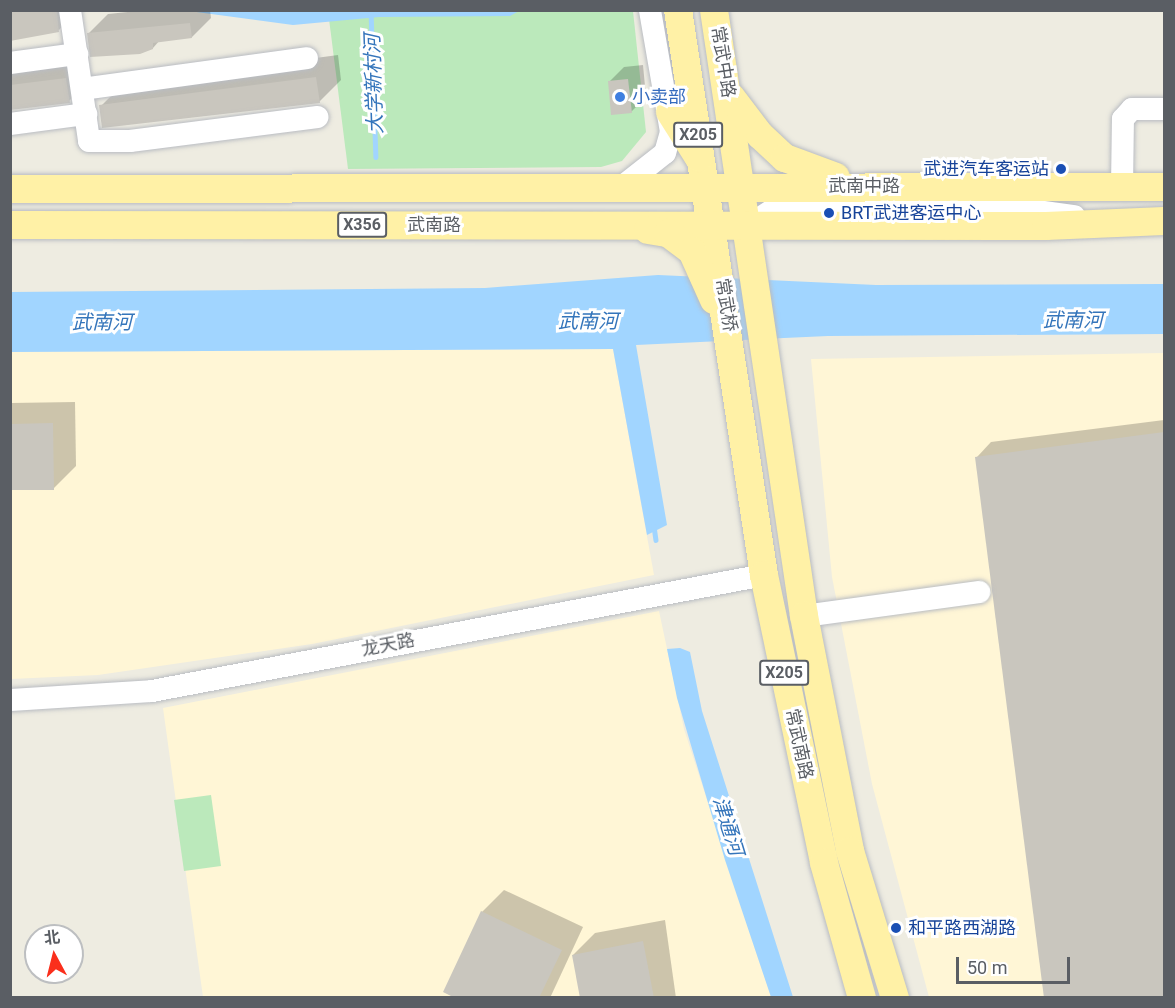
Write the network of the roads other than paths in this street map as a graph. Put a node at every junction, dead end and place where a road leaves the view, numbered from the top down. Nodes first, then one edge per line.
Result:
1 (70, 10) edge
2 (650, 10) edge
3 (678, 10) edge
4 (714, 10) edge
5 (727, 10) edge
6 (77, 54) junction
7 (307, 58) dead end
8 (10, 63) edge
9 (726, 87) junction
10 (82, 88) junction
11 (1164, 109) edge
12 (670, 112) junction
13 (740, 112) junction
14 (86, 114) junction
15 (317, 117) dead end
16 (10, 124) edge
17 (705, 174) junction
18 (744, 185) junction
19 (623, 186) junction
20 (875, 186) junction
21 (1122, 187) junction
22 (1164, 187) edge
23 (10, 189) edge
24 (1109, 221) junction
25 (1164, 221) edge
26 (10, 225) edge
27 (605, 225) junction
28 (713, 225) junction
29 (749, 225) junction
30 (820, 225) junction
31 (710, 268) junction
32 (759, 268) junction
33 (732, 344) joint
34 (766, 345) joint
35 (764, 575) junction
36 (979, 591) dead end
37 (804, 616) junction
38 (10, 700) edge
39 (862, 998) edge
40 (895, 998) edge

1 - 6 street
2 - 12 street
3 - 17 main road, 常武中路 / X205
4 - 9 main road, 常武中路 / X205
5 - 13 street
6 - 8 street
6 - 10 street
7 - 10 street
9 - 13 main road
9 - 18 main road, 常武中路 / X205
10 - 14 street
11 - 21 street
12 - 17 main road
12 - 19 street
13 - 18 street
13 - 20 main road
14 - 15 street
14 - 16 street
17 - 18 main road, 武南路 / X356
17 - 19 main road, 武南路 / X356
17 - 28 main road, X205
18 - 20 main road, 武南中路 / X356
18 - 29 main road, X205
19 - 23 main road, 武南路 / X356
20 - 21 main road, 武南中路 / X356
21 - 22 main road, 武南中路 / X356
24 - 25 main road, X356
24 - 29 street
24 - 30 main road, X356
26 - 27 main road, 武南路 / X356
27 - 28 main road, 武南路 / X356
27 - 31 main road
28 - 29 main road, 武南路 / X356
28 - 31 main road, X205
29 - 30 main road, X356
29 - 32 main road, X205
30 - 32 main road
31 - 33 main road, 常武桥 / X205
32 - 34 main road, 常武桥 / X205
33 - 35 main road, 常武南路 / X205
34 - 37 main road, 常武南路 / X205
35 - 38 street, 龙天路
35 - 39 main road, 常武南路 / X205
36 - 37 street
37 - 40 main road, 常武南路 / X205

